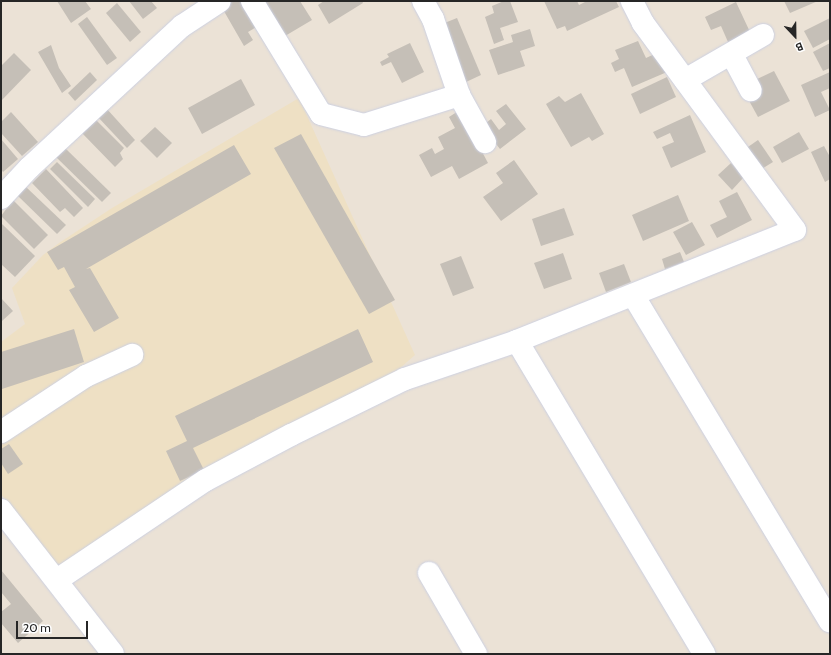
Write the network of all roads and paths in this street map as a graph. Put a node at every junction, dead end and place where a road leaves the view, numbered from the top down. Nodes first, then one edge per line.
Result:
1 (252, 1) edge
2 (423, 1) edge
3 (632, 1) edge
4 (209, 4) edge
5 (763, 35) dead end
6 (732, 55) junction
7 (684, 80) junction
8 (751, 90) dead end
9 (459, 95) junction
10 (485, 142) dead end
11 (1, 198) edge
12 (633, 295) junction
13 (517, 341) junction
14 (132, 356) dead end
15 (1, 432) edge
16 (1, 510) edge
17 (429, 573) dead end
18 (57, 580) junction
19 (830, 621) edge
20 (113, 654) edge
21 (476, 654) edge
22 (704, 654) edge

1 - 9 street
2 - 9 street
3 - 7 street
4 - 11 street
5 - 6 street
6 - 7 street
6 - 8 street
7 - 12 street
9 - 10 street
12 - 13 street
12 - 19 street
13 - 18 street
13 - 22 street
14 - 15 street
16 - 18 street
17 - 21 street
18 - 20 street

